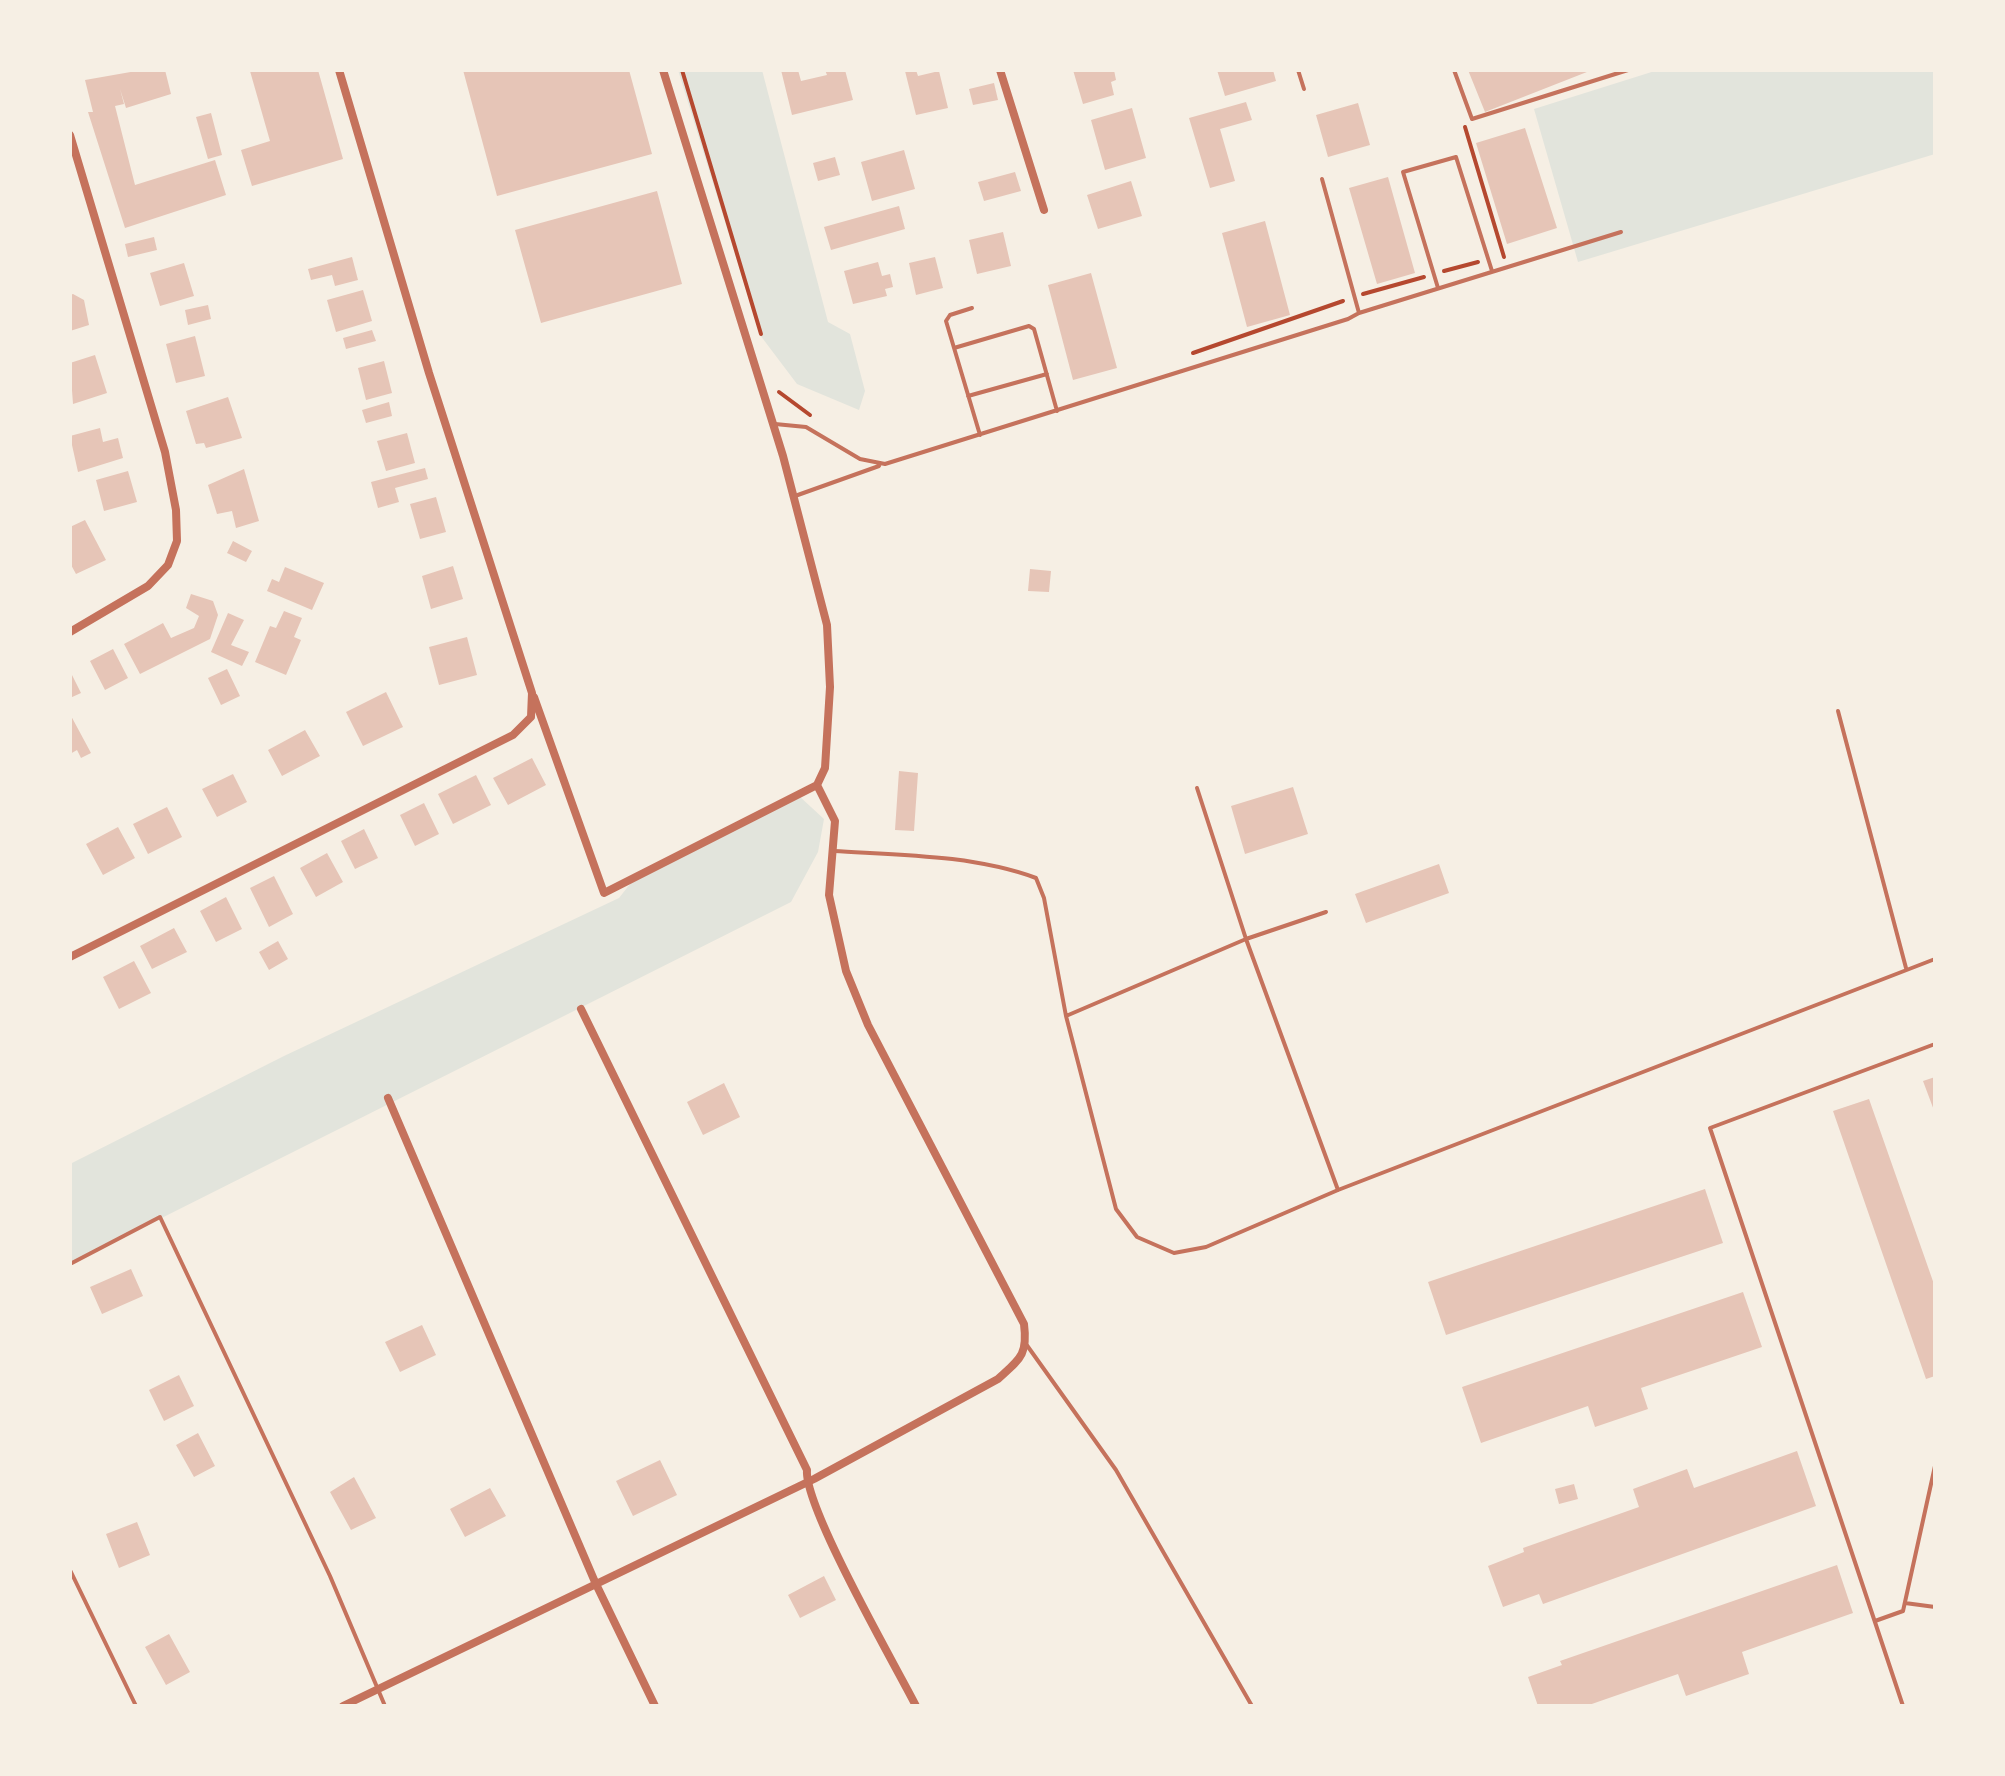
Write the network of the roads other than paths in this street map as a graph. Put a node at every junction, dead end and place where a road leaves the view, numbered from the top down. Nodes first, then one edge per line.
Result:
1 (339, 70) edge
2 (663, 70) edge
3 (1000, 70) edge
4 (1298, 70) edge
5 (1454, 70) edge
6 (1628, 70) edge
7 (1304, 89) dead end
8 (70, 135) edge
9 (1322, 179) dead end
10 (1044, 210) dead end
11 (1621, 232) dead end
12 (1492, 271) junction
13 (1438, 288) junction
14 (972, 308) dead end
15 (1359, 313) junction
16 (954, 348) junction
17 (1047, 374) junction
18 (968, 396) junction
19 (1057, 411) junction
20 (773, 424) junction
21 (980, 435) junction
22 (885, 464) junction
23 (795, 496) junction
24 (70, 632) edge
25 (532, 693) junction
26 (1838, 711) dead end
27 (817, 785) junction
28 (1197, 788) dead end
29 (832, 851) junction
30 (1326, 912) dead end
31 (1246, 939) junction
32 (70, 957) edge
33 (1935, 959) edge
34 (1906, 968) junction
35 (581, 1009) dead end
36 (1066, 1016) junction
37 (1935, 1044) edge
38 (388, 1098) dead end
39 (1338, 1190) junction
40 (70, 1264) edge
41 (1026, 1344) junction
42 (1935, 1466) edge
43 (806, 1483) junction
44 (70, 1570) edge
45 (595, 1582) junction
46 (1905, 1603) junction
47 (1935, 1607) edge
48 (1875, 1621) junction
49 (377, 1691) junction
50 (136, 1706) edge
51 (343, 1706) edge
52 (385, 1706) edge
53 (655, 1706) edge
54 (916, 1706) edge
55 (1252, 1706) edge
56 (1903, 1706) edge

1 - 25 street
2 - 20 street
3 - 10 street
4 - 7 lane
5 - 6 lane
8 - 24 street
9 - 15 lane
11 - 12 lane
12 - 13 lane
12 - 13 lane
13 - 15 lane
14 - 16 lane
15 - 19 lane
16 - 17 lane
16 - 18 lane
17 - 18 lane
17 - 19 lane
18 - 21 lane
19 - 21 lane
20 - 22 lane
20 - 23 street
21 - 22 lane
22 - 23 lane
23 - 27 street
25 - 27 street
25 - 32 street
26 - 34 lane
27 - 29 street
28 - 31 lane
29 - 36 lane
29 - 41 street
30 - 31 lane
31 - 36 lane
31 - 39 lane
33 - 34 lane
34 - 39 lane
35 - 43 street
36 - 39 lane
37 - 48 lane
38 - 45 street
40 - 49 lane
41 - 43 street
41 - 55 lane
42 - 46 lane
43 - 45 street
43 - 54 street
44 - 50 lane
45 - 49 street
45 - 53 street
46 - 47 lane
46 - 48 lane
48 - 56 lane
49 - 51 street
49 - 52 lane

